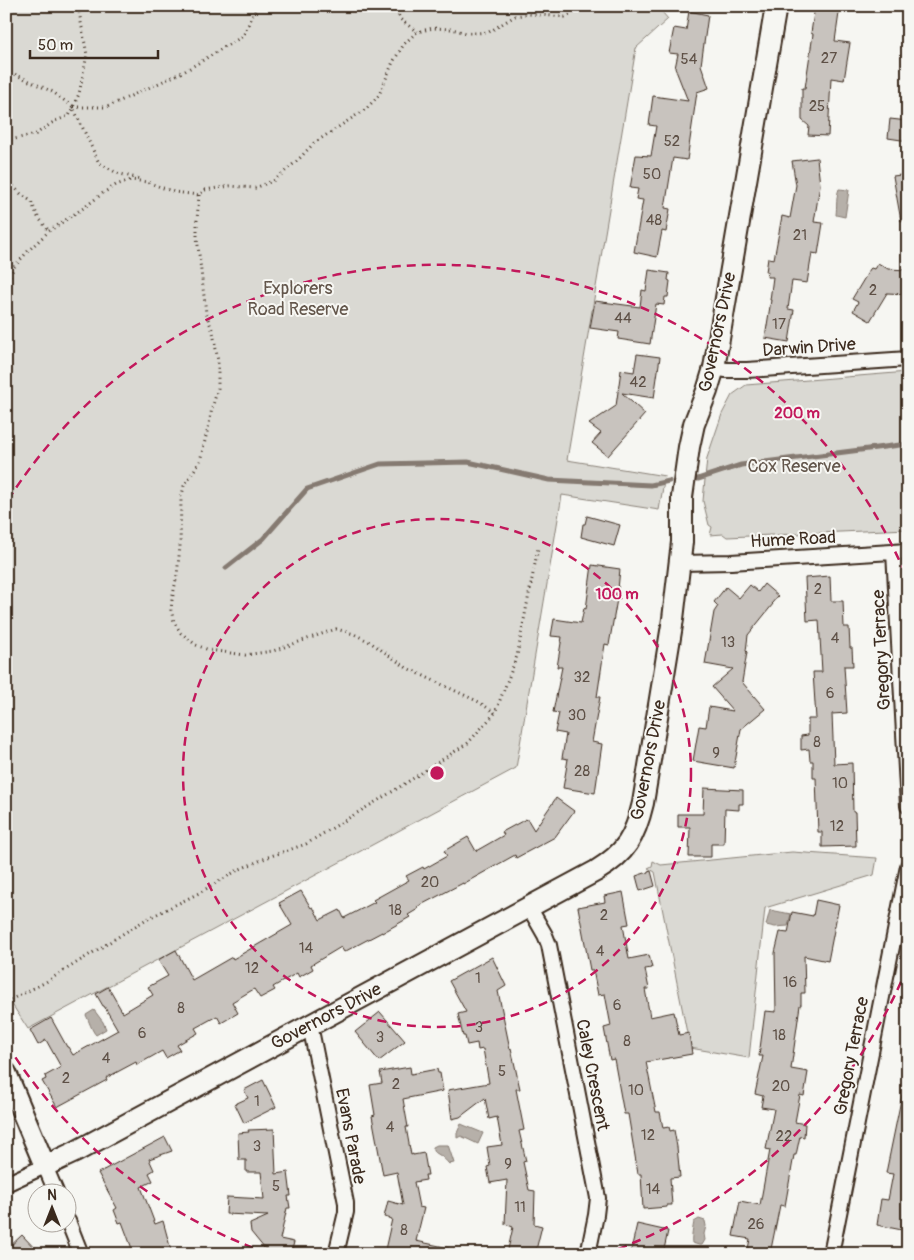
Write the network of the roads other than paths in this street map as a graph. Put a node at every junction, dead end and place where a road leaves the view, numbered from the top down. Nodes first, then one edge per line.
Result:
1 (776, 6) edge
2 (908, 359) edge
3 (714, 368) junction
4 (901, 552) edge
5 (680, 563) junction
6 (908, 806) edge
7 (908, 866) edge
8 (529, 907) junction
9 (310, 1025) junction
10 (6, 1073) edge
11 (45, 1166) junction
12 (52, 1182) edge
13 (6, 1184) edge
14 (72, 1232) edge
15 (81, 1254) edge
16 (336, 1254) edge
17 (588, 1254) edge
18 (831, 1254) edge

1 - 3 main road, Governors Drive
2 - 3 street, Darwin Drive
3 - 5 main road, Governors Drive
4 - 5 street, Hume Road
4 - 6 street, Gregory Terrace
5 - 8 main road, Governors Drive
7 - 18 street, Gregory Terrace
8 - 9 main road, Governors Drive
8 - 17 street, Caley Crescent
9 - 11 main road, Governors Drive
9 - 16 street, Evans Parade
10 - 11 main road
11 - 12 street
11 - 13 street, Governors Drive
14 - 15 street

